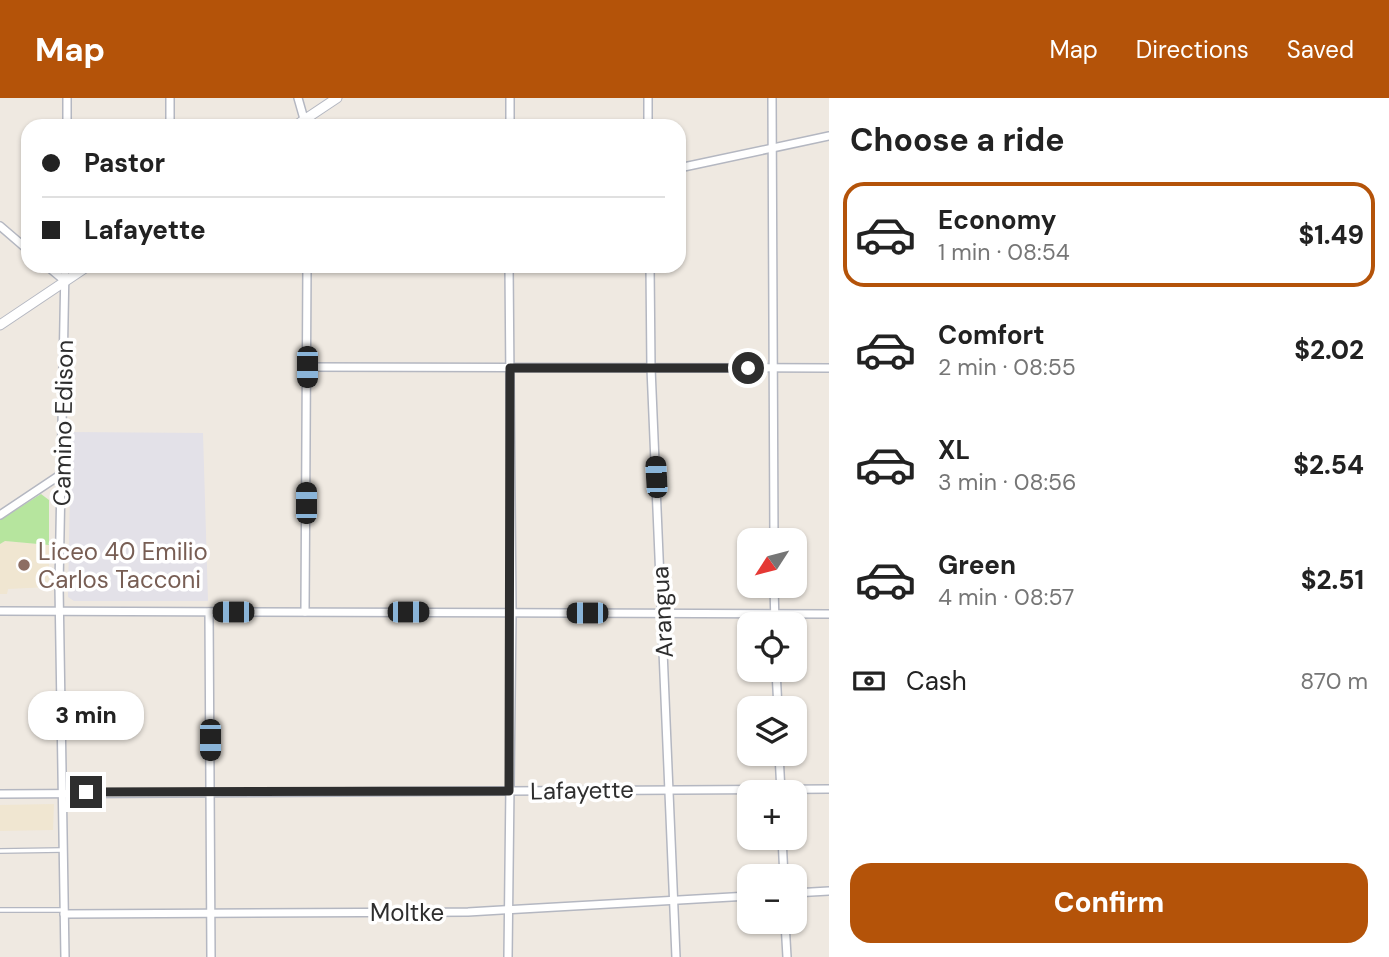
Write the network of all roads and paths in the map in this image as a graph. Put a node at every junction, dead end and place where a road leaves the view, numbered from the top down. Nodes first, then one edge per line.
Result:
1 (67, 98) edge
2 (170, 98) edge
3 (298, 98) edge
4 (337, 98) edge
5 (510, 98) edge
6 (648, 98) edge
7 (772, 98) edge
8 (67, 119) edge
9 (170, 119) edge
10 (304, 119) edge
11 (310, 119) edge
12 (510, 119) edge
13 (648, 119) edge
14 (829, 136) edge
15 (771, 149) junction
16 (686, 167) edge
17 (0, 226) edge
18 (21, 244) edge
19 (55, 273) edge
20 (65, 273) edge
21 (77, 273) edge
22 (307, 273) edge
23 (509, 273) edge
24 (650, 273) edge
25 (65, 281) junction
26 (0, 325) edge
27 (307, 367) junction
28 (510, 368) junction
29 (651, 368) junction
30 (773, 368) junction
31 (829, 369) edge
32 (63, 473) junction
33 (0, 515) edge
34 (774, 528) edge
35 (0, 611) edge
36 (60, 612) junction
37 (209, 612) junction
38 (305, 612) junction
39 (512, 613) junction
40 (663, 613) junction
41 (737, 614) edge
42 (807, 614) edge
43 (829, 614) edge
44 (671, 788) junction
45 (829, 789) edge
46 (737, 790) edge
47 (807, 790) edge
48 (210, 791) junction
49 (509, 791) junction
50 (61, 792) junction
51 (0, 794) edge
52 (62, 850) junction
53 (0, 851) edge
54 (829, 891) edge
55 (807, 892) edge
56 (737, 896) edge
57 (674, 901) junction
58 (0, 910) edge
59 (508, 911) junction
60 (64, 912) junction
61 (210, 912) junction
62 (786, 934) edge
63 (65, 957) edge
64 (211, 957) edge
65 (508, 957) edge
66 (676, 957) edge
67 (787, 957) edge

1 - 8 street
2 - 9 street
3 - 10 street
4 - 11 street
5 - 12 street
6 - 13 street
7 - 15 street
14 - 15 street
15 - 16 street
15 - 30 street
17 - 18 street
19 - 25 street
20 - 25 street, Camino Edison
21 - 25 street
22 - 27 street
23 - 28 street
24 - 29 street, Arangua
25 - 26 street
25 - 32 street, Camino Edison
27 - 28 street
27 - 38 street
28 - 29 street
28 - 39 street
29 - 30 street
29 - 40 street, Arangua
30 - 31 street
30 - 34 street
32 - 33 street
32 - 36 street, Camino Edison
35 - 36 street
36 - 37 street
36 - 50 street, Camino Edison
37 - 38 street
37 - 48 street
38 - 39 street
39 - 40 street
39 - 49 street
40 - 41 street
40 - 44 street, Arangua
42 - 43 street
44 - 46 street, Lafayette
44 - 49 street, Lafayette
44 - 57 street, Arangua
45 - 47 street, Lafayette
48 - 49 street, Lafayette
48 - 50 street, Lafayette
48 - 61 street
49 - 59 street
50 - 51 street, Lafayette
50 - 52 street, Camino Edison
52 - 53 lane
52 - 60 street, Camino Edison
54 - 55 street
56 - 57 street, Moltke
57 - 59 street, Moltke
57 - 66 street, Arangua
58 - 60 lane
59 - 61 street, Moltke
59 - 65 street
60 - 61 street, Moltke
60 - 63 street, Camino Edison
61 - 64 street
62 - 67 street

